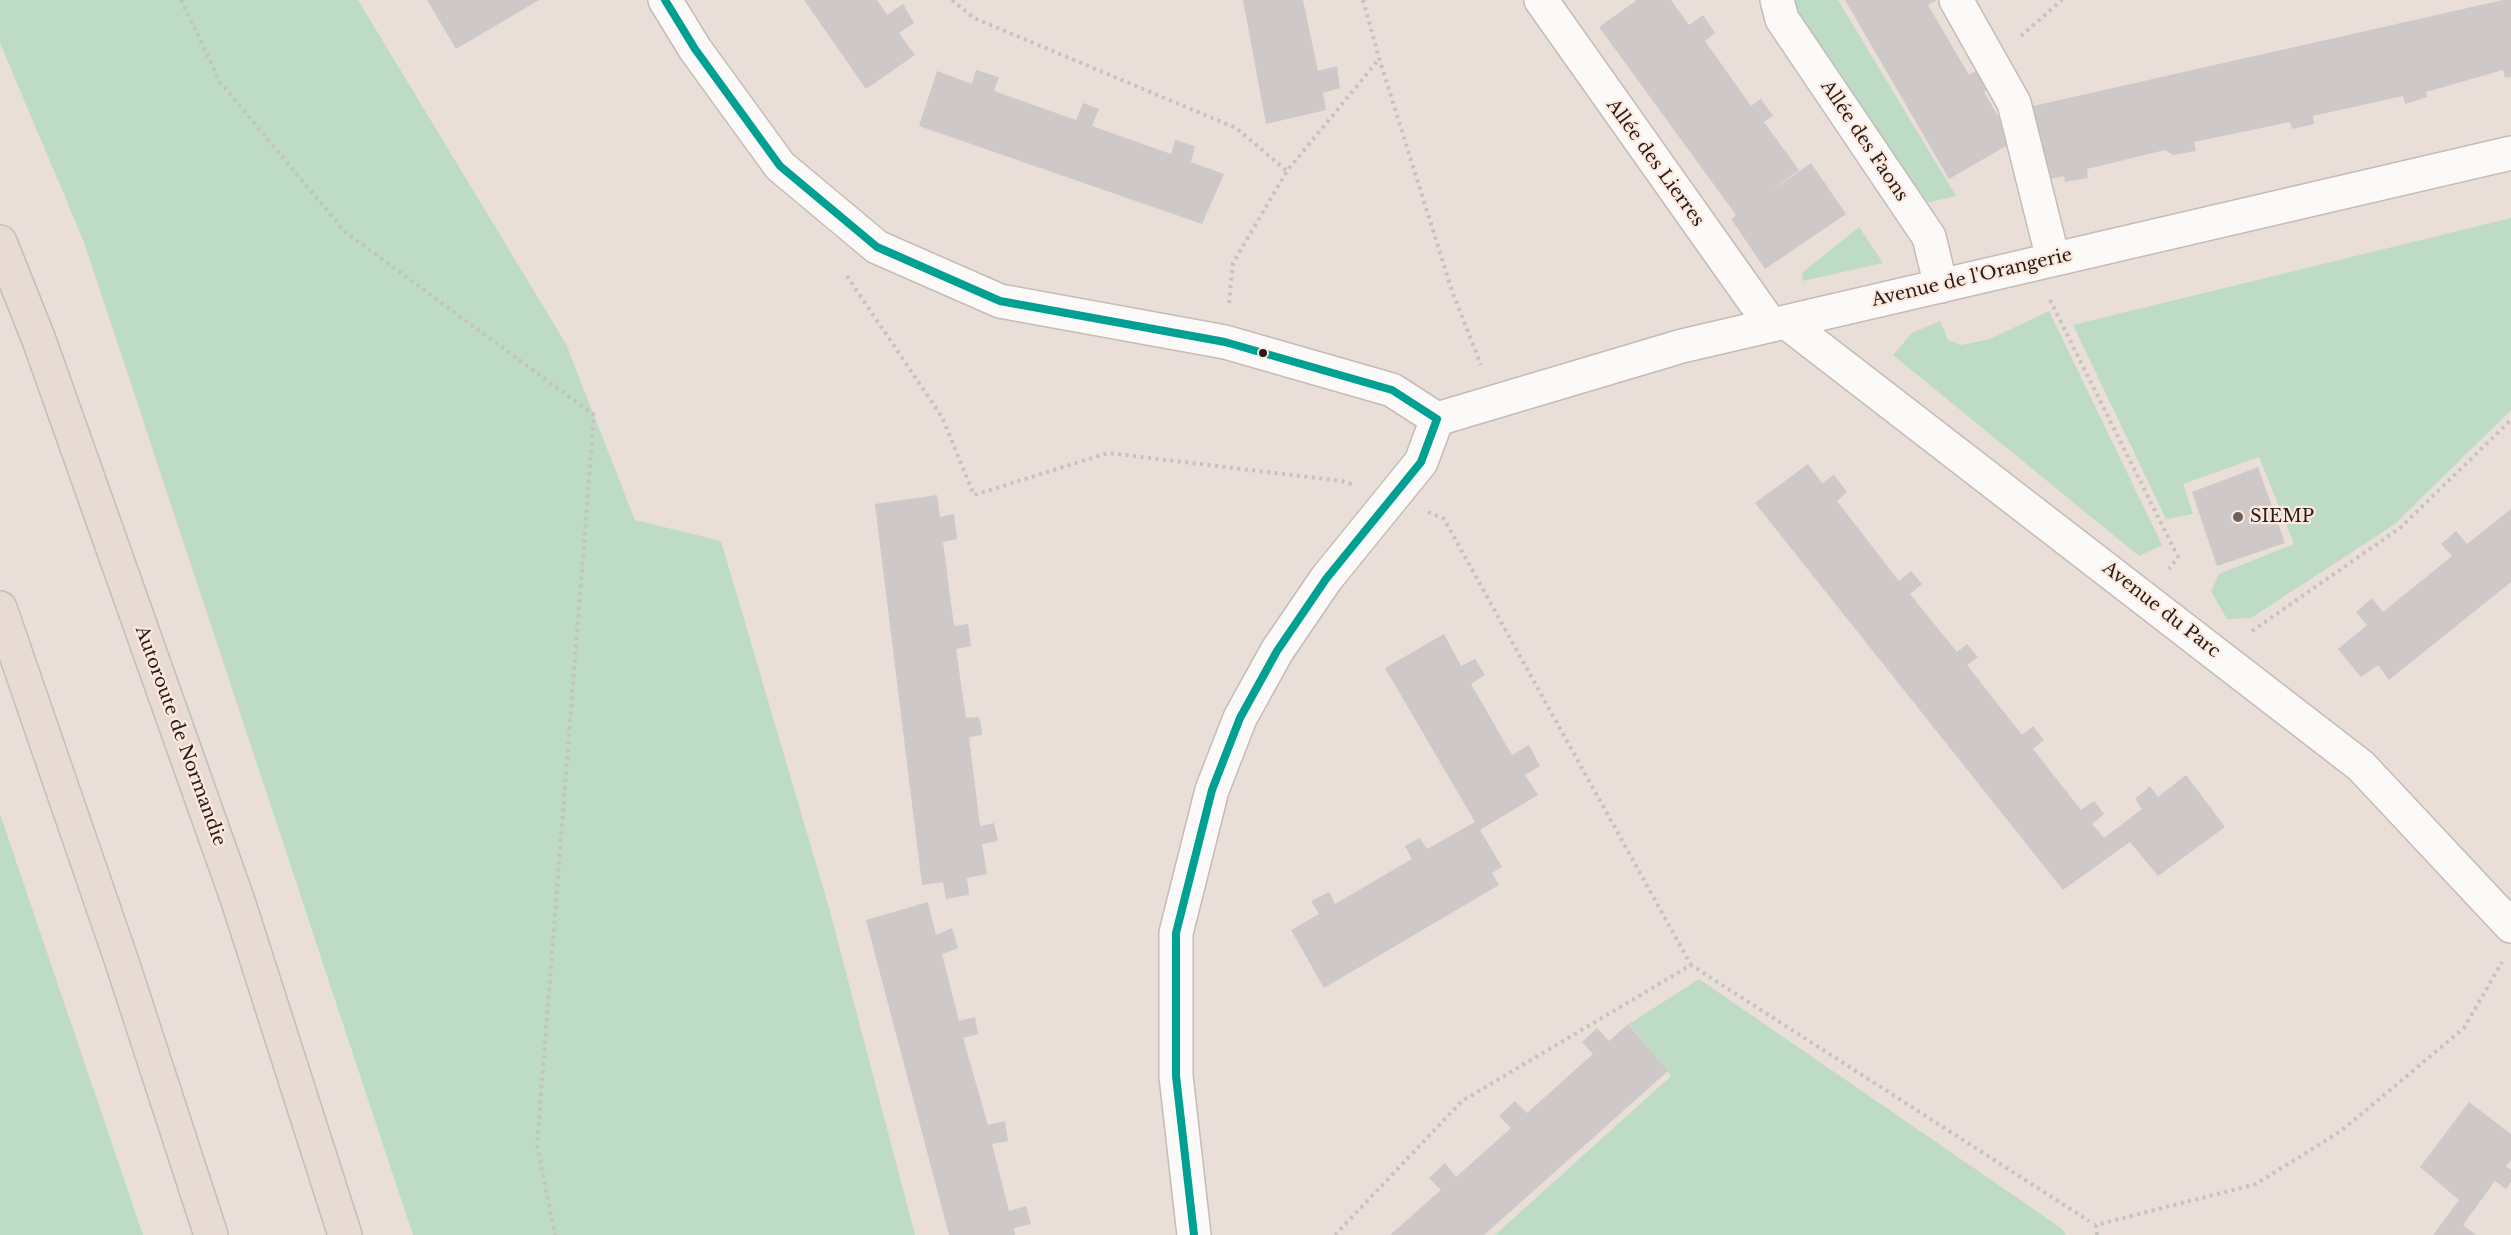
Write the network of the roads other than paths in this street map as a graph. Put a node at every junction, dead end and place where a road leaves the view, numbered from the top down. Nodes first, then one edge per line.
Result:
1 (665, 0) edge
2 (1777, 0) edge
3 (1956, 0) edge
4 (1547, 4) edge
5 (2511, 153) edge
6 (0, 242) edge
7 (2043, 262) junction
8 (1941, 286) junction
9 (1779, 324) junction
10 (1437, 419) junction
11 (0, 608) edge
12 (2511, 926) edge
13 (211, 1235) edge
14 (345, 1235) edge
15 (1194, 1235) edge

1 - 10 street
2 - 8 street, Allée des Faons
3 - 7 street
4 - 9 street, Allée des Lierres
5 - 7 street, Avenue de l'Orangerie
6 - 14 highway, Autoroute de Normandie
7 - 8 street, Avenue de l'Orangerie
8 - 9 street, Avenue de l'Orangerie
9 - 10 street, Avenue de l'Orangerie
9 - 12 street, Avenue du Parc
10 - 15 street
11 - 13 highway

